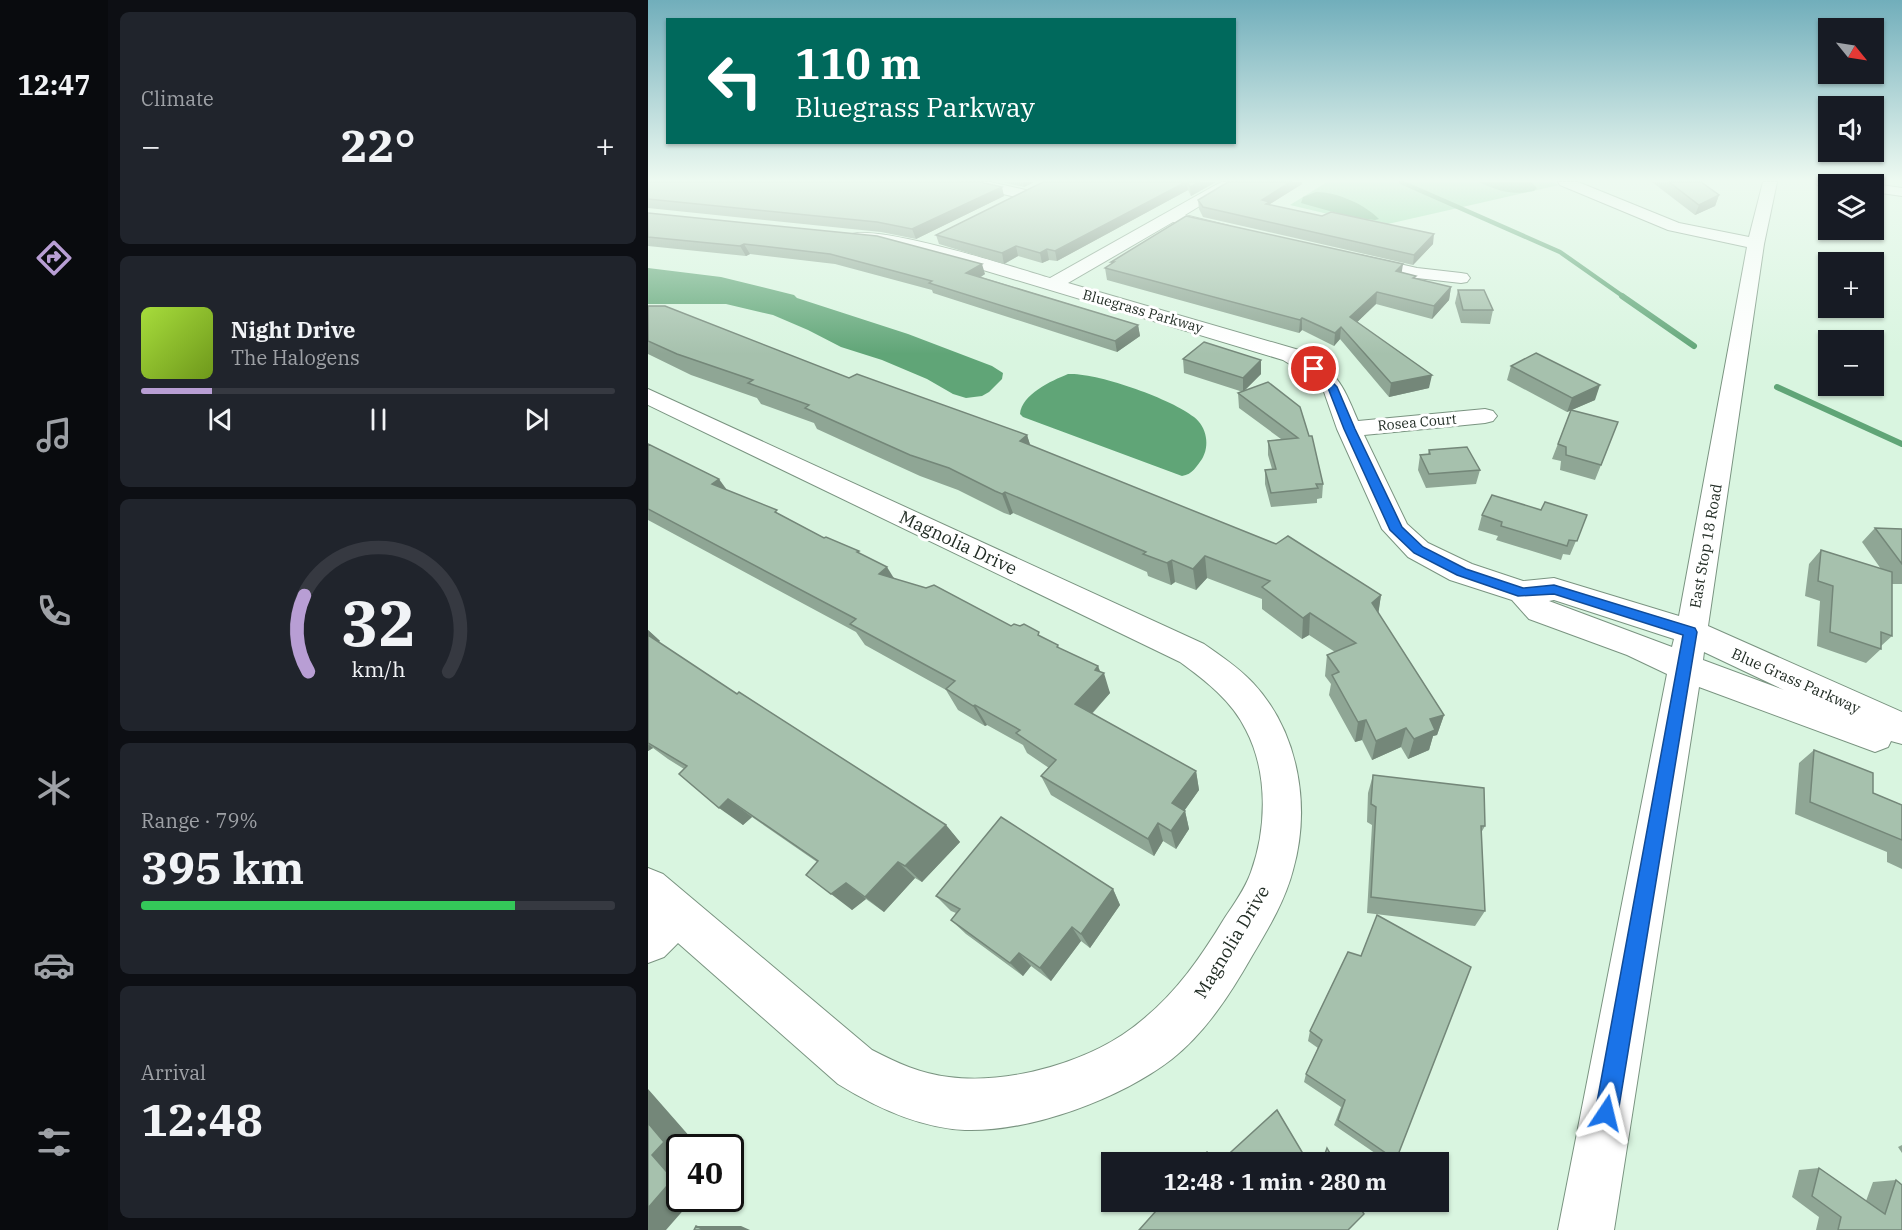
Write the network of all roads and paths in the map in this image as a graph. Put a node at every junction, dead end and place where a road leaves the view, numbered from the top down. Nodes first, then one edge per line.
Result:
1 (884, 239) edge
2 (932, 239) edge
3 (1133, 239) edge
4 (1732, 239) edge
5 (1757, 239) edge
6 (1756, 244) junction
7 (918, 246) junction
8 (1347, 257) edge
9 (1461, 278) dead end
10 (1053, 285) junction
11 (648, 396) edge
12 (1485, 416) dead end
13 (1349, 429) junction
14 (1687, 650) junction
15 (1902, 729) edge
16 (1902, 741) edge
17 (658, 915) edge
18 (1586, 1230) edge

1 - 7 street, Bluegrass Parkway
2 - 7 street
3 - 10 street
4 - 6 street
5 - 6 street, East Stop 18 Road
6 - 14 street, East Stop 18 Road
7 - 10 street, Bluegrass Parkway
8 - 9 street
10 - 13 street, Bluegrass Parkway
11 - 17 street, Magnolia Drive
12 - 13 street, Rosea Court
13 - 14 street, Bluegrass Parkway
14 - 15 street, Blue Grass Parkway
14 - 16 street, Blue Grass Parkway
14 - 18 street, East Stop 18 Road

